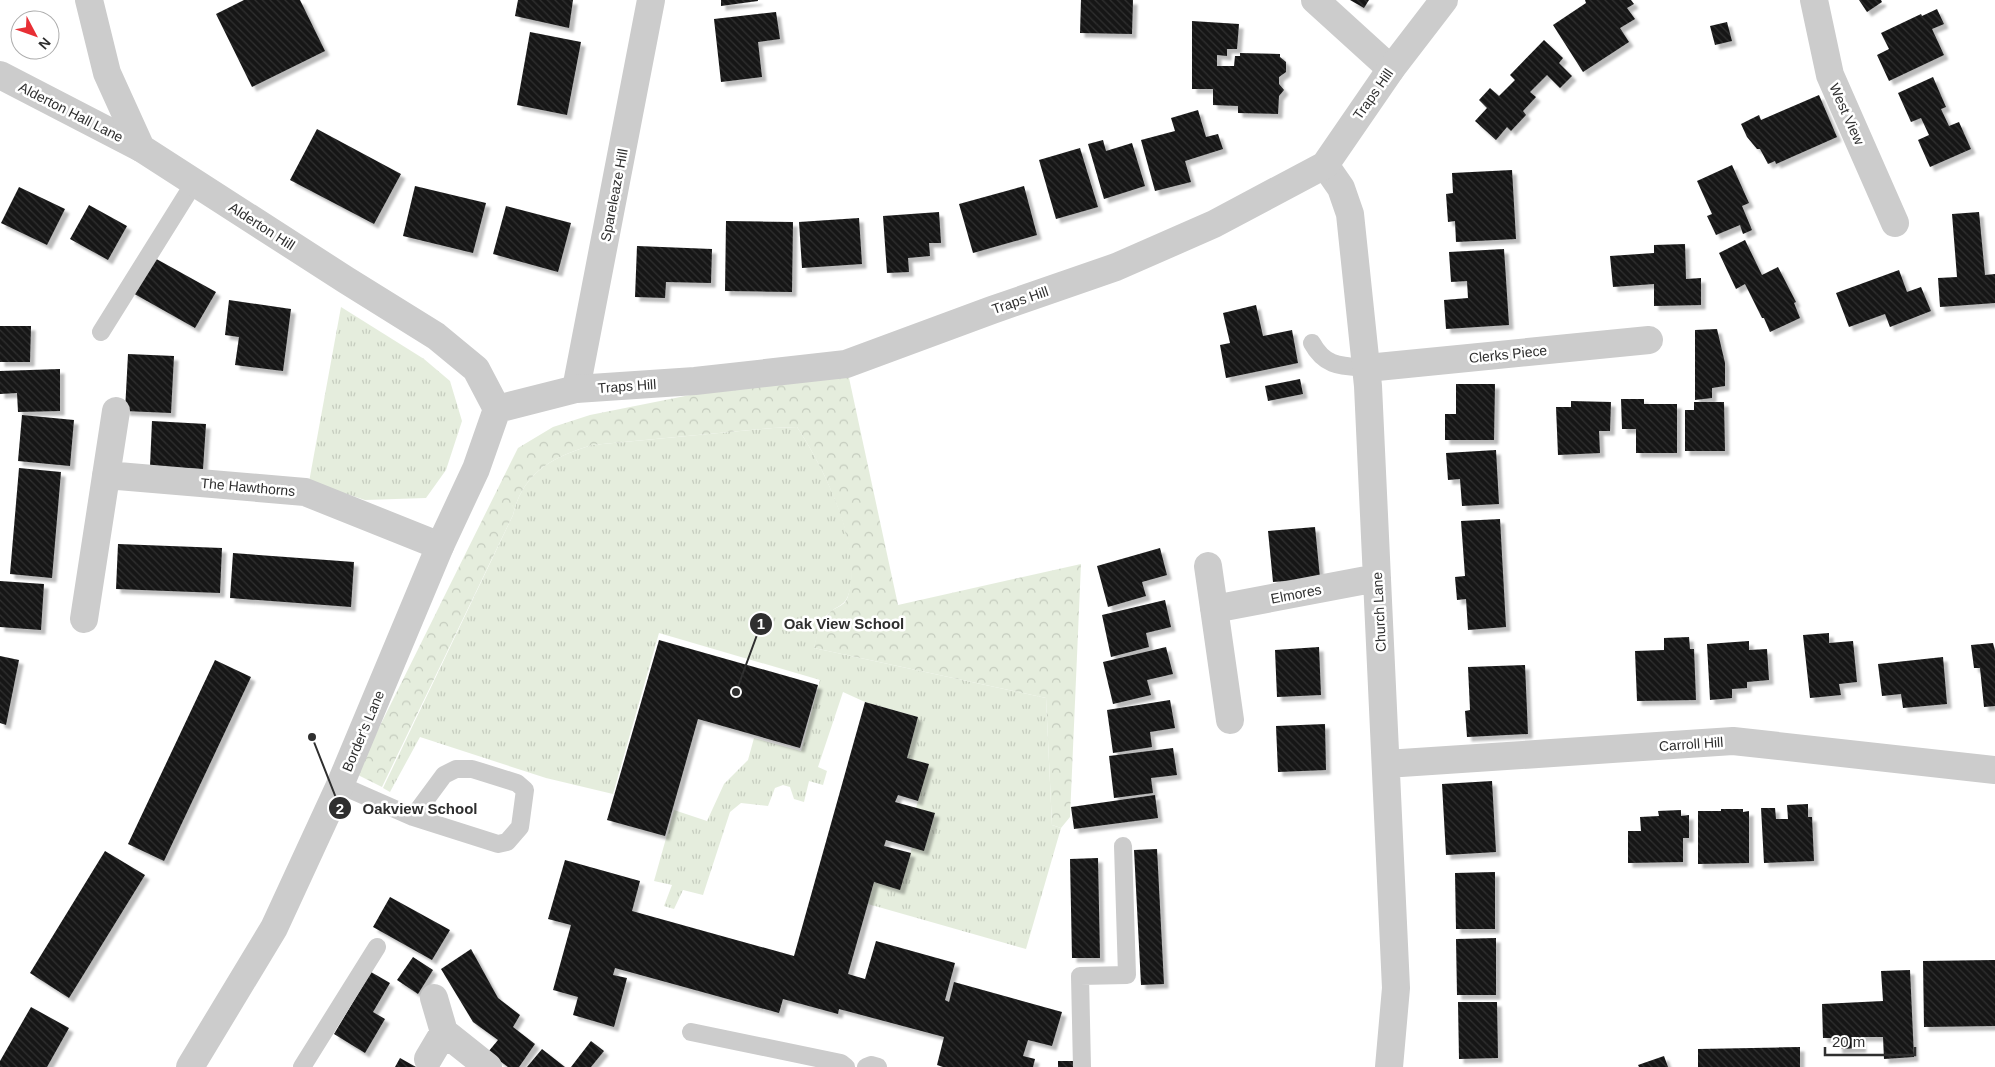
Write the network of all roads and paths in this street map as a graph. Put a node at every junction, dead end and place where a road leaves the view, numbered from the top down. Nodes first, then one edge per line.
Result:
1 (89, 0) edge
2 (651, 0) edge
3 (1315, 0) edge
4 (1444, 0) edge
5 (1814, 0) edge
6 (1391, 69) junction
7 (0, 75) edge
8 (141, 148) junction
9 (1325, 165) junction
10 (194, 182) junction
11 (1895, 223) dead end
12 (101, 332) dead end
13 (1649, 340) dead end
14 (1312, 342) dead end
15 (1366, 368) junction
16 (576, 389) junction
17 (497, 409) junction
18 (116, 411) dead end
19 (106, 474) junction
20 (440, 546) junction
21 (1208, 566) dead end
22 (1378, 578) junction
23 (1214, 609) junction
24 (84, 619) dead end
25 (1230, 720) dead end
26 (1386, 764) junction
27 (1995, 770) edge
28 (340, 786) junction
29 (413, 817) junction
30 (1123, 846) dead end
31 (377, 947) dead end
32 (434, 998) dead end
33 (444, 1032) junction
34 (691, 1032) dead end
35 (428, 1059) dead end
36 (190, 1067) edge
37 (302, 1067) edge
38 (488, 1067) edge
39 (846, 1067) edge
40 (866, 1067) edge
41 (878, 1067) edge
42 (1082, 1067) edge
43 (1389, 1067) edge

1 - 8 street
2 - 16 street, Spareleaze Hill
3 - 6 street
4 - 6 street, Traps Hill
5 - 11 street, West View
6 - 9 street, Traps Hill
7 - 8 street, Alderton Hall Lane
8 - 10 street, Alderton Hill
9 - 15 street, Church Lane
9 - 16 street, Traps Hill
10 - 12 lane
10 - 17 street, Alderton Hill
13 - 15 street, Clerks Piece
14 - 15 lane
15 - 22 street, Church Lane
16 - 17 street, Traps Hill
17 - 20 street, Border's Lane
18 - 19 street
19 - 20 street, The Hawthorns
19 - 24 street
20 - 28 street, Border's Lane
21 - 23 street
22 - 23 street, Elmores
22 - 26 street, Church Lane
23 - 25 street
26 - 27 street, Carroll Hill
26 - 43 street, Church Lane
28 - 29 lane
28 - 36 street, Border's Lane
29 - 29 lane
30 - 42 lane
31 - 37 lane
32 - 33 street
33 - 35 street
33 - 38 street
34 - 39 lane
40 - 41 lane

